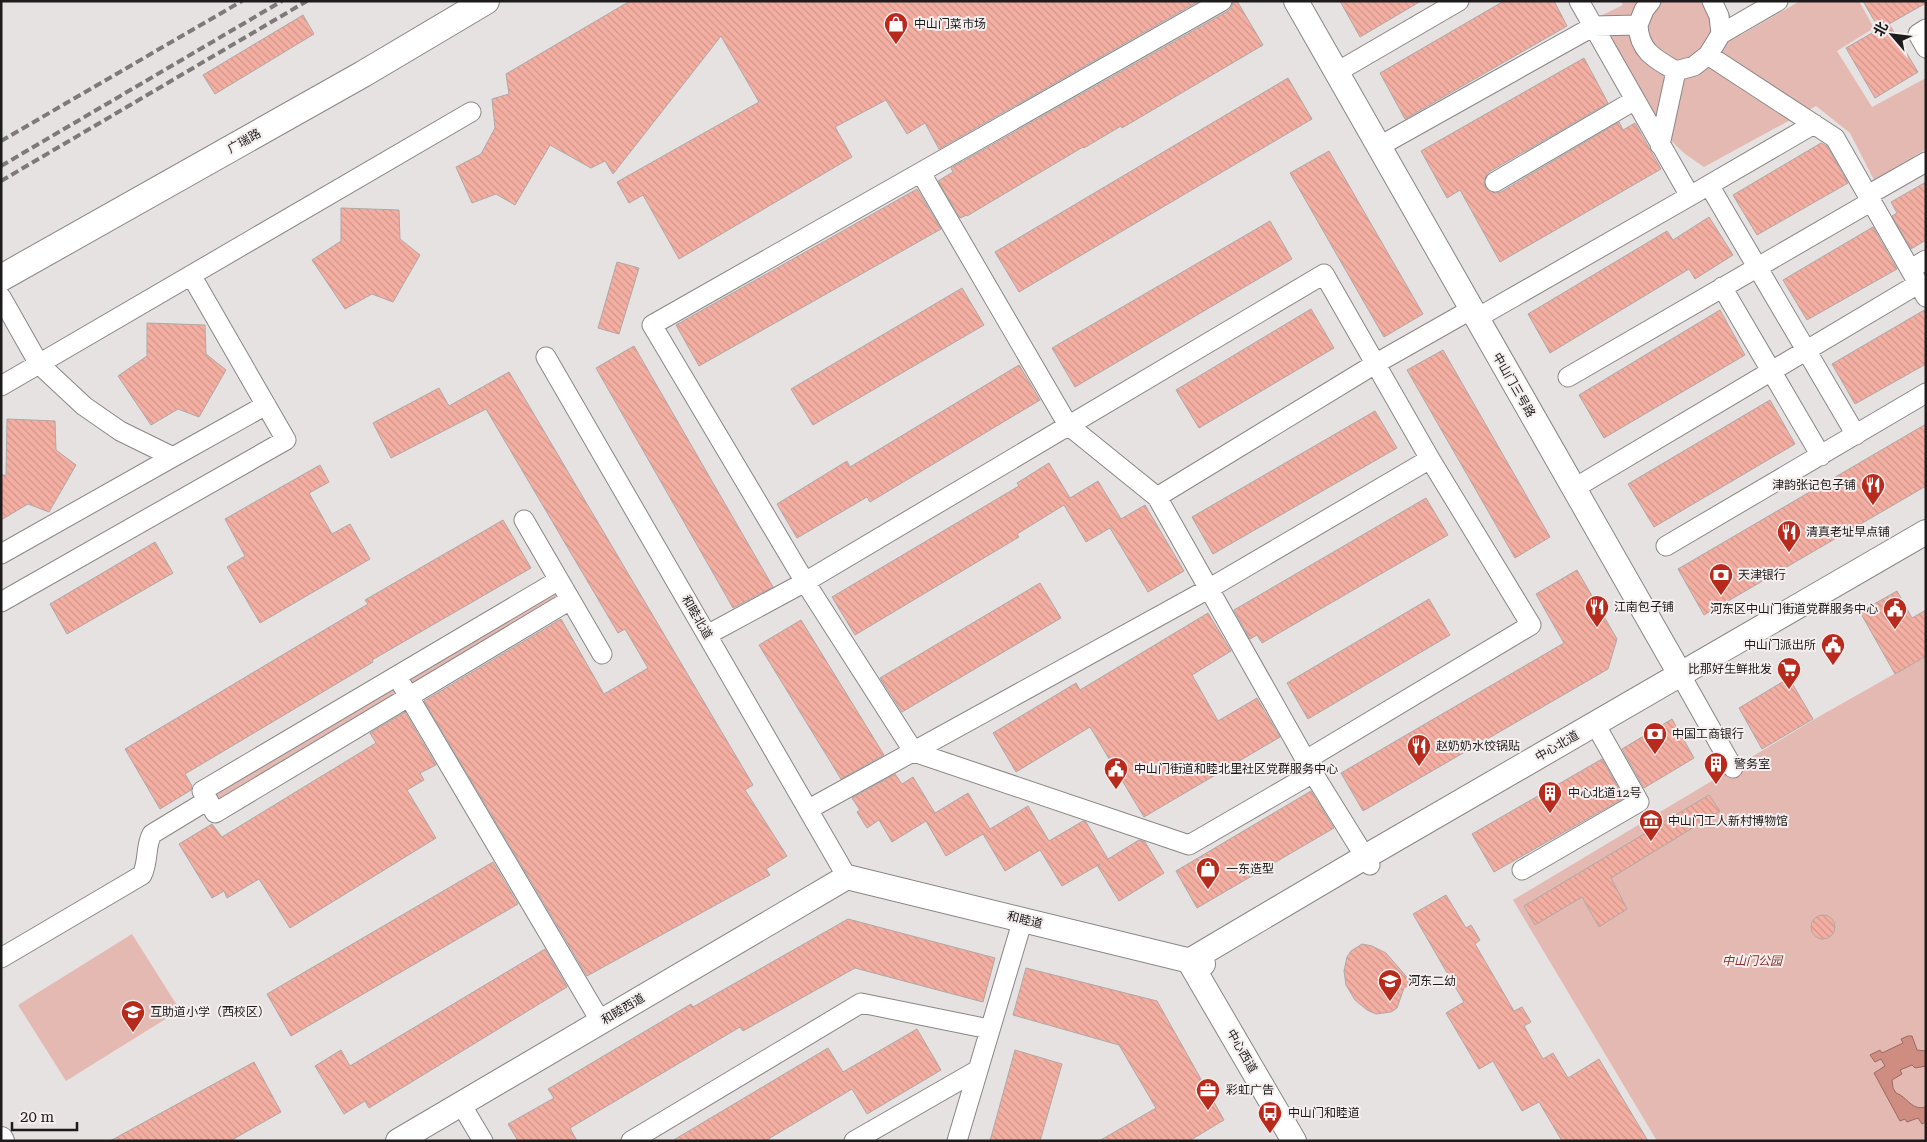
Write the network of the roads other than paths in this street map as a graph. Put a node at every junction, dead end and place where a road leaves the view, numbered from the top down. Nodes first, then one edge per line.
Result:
1 (486, 1) edge
2 (1222, 1) edge
3 (1296, 1) edge
4 (1459, 1) edge
5 (1580, 1) edge
6 (1650, 1) edge
7 (1712, 1) edge
8 (1778, 1) edge
9 (1638, 25) junction
10 (1594, 26) junction
11 (1926, 29) edge
12 (1721, 34) junction
13 (1926, 48) edge
14 (1708, 55) junction
15 (1676, 71) junction
16 (1336, 72) junction
17 (1634, 100) junction
18 (471, 112) dead end
19 (1814, 124) junction
20 (1660, 145) junction
21 (1378, 147) junction
22 (1926, 162) edge
23 (921, 172) junction
24 (1495, 182) dead end
25 (1709, 185) junction
26 (1690, 196) junction
27 (1870, 198) junction
28 (1757, 267) junction
29 (191, 275) junction
30 (1, 278) edge
31 (1920, 278) edge
32 (1722, 287) junction
33 (1, 297) edge
34 (1474, 314) junction
35 (1807, 351) junction
36 (546, 357) dead end
37 (39, 364) junction
38 (1375, 364) junction
39 (1771, 372) junction
40 (1568, 377) dead end
41 (1, 386) edge
42 (1926, 393) edge
43 (266, 405) junction
44 (1068, 425) junction
45 (1856, 435) junction
46 (1820, 456) junction
47 (173, 457) junction
48 (1430, 458) junction
49 (1573, 488) junction
50 (1157, 497) junction
51 (524, 520) dead end
52 (1926, 532) edge
53 (1926, 543) edge
54 (1666, 546) dead end
55 (1, 554) edge
56 (559, 580) junction
57 (805, 582) junction
58 (1210, 588) junction
59 (570, 600) junction
60 (1, 602) edge
61 (707, 635) junction
62 (602, 654) dead end
63 (397, 676) junction
64 (1682, 679) junction
65 (408, 695) junction
66 (1597, 728) junction
67 (914, 752) junction
68 (1310, 767) junction
69 (1733, 768) dead end
70 (208, 800) junction
71 (809, 810) junction
72 (1368, 861) junction
73 (1522, 870) dead end
74 (847, 877) junction
75 (1023, 919) junction
76 (1, 958) edge
77 (1196, 963) junction
78 (601, 1022) junction
79 (988, 1029) junction
80 (976, 1071) junction
81 (461, 1104) junction
82 (1294, 1137) edge
83 (398, 1141) edge
84 (483, 1141) edge
85 (631, 1141) edge
86 (854, 1141) edge
87 (957, 1141) edge

1 - 30 main road, 广瑞路
2 - 23 street
3 - 16 street, 中山门三号路
4 - 16 street
5 - 10 street
6 - 9 street
7 - 12 street
8 - 12 street
9 - 10 street
9 - 15 street
10 - 17 street
10 - 21 street
11 - 13 street
12 - 14 street
14 - 15 street
14 - 19 street
15 - 20 street
16 - 21 street, 中山门三号路
17 - 20 street
17 - 24 street
18 - 29 street
19 - 25 street
19 - 27 street
20 - 26 street
21 - 34 street, 中山门三号路
22 - 27 street
23 - 44 street
23 - 57 street
25 - 26 street
25 - 28 street
26 - 34 street
27 - 28 street
27 - 31 street
28 - 32 street
28 - 35 street
29 - 37 street
29 - 43 street
31 - 35 street
32 - 39 street
32 - 40 street
33 - 37 street
34 - 38 street
34 - 49 street, 中山门三号路
35 - 39 street
35 - 45 street
36 - 61 street, 和睦北道
37 - 41 street
37 - 47 street
38 - 44 street
38 - 48 street
38 - 50 street
39 - 46 street
39 - 49 street
42 - 45 street
43 - 47 street
43 - 60 street
44 - 50 street
44 - 57 street
45 - 46 street
46 - 54 street
47 - 55 street
48 - 58 street
48 - 68 street
49 - 64 street, 中山门三号路
50 - 58 street
51 - 56 street
52 - 64 street, 中心北道
53 - 64 street, 中心北道
56 - 59 street
56 - 63 street
57 - 61 street
57 - 67 street
58 - 67 street
58 - 68 street
59 - 62 street
59 - 65 street
61 - 71 street, 和睦北道
63 - 65 street
63 - 70 street
64 - 66 street, 中心北道
64 - 69 street, 中山门三号路
65 - 70 street
65 - 78 street
66 - 72 street, 中心北道
66 - 73 street
67 - 68 street
67 - 71 street
68 - 72 street
70 - 76 street
71 - 74 street, 和睦北道
72 - 77 street, 中心北道
74 - 75 street, 和睦道
74 - 78 street, 和睦西道
75 - 77 street, 和睦道
75 - 79 street
77 - 82 street, 中心西道
78 - 81 street, 和睦西道
79 - 80 street
79 - 85 street
80 - 86 street
80 - 87 street
81 - 83 street, 和睦西道
81 - 84 street

